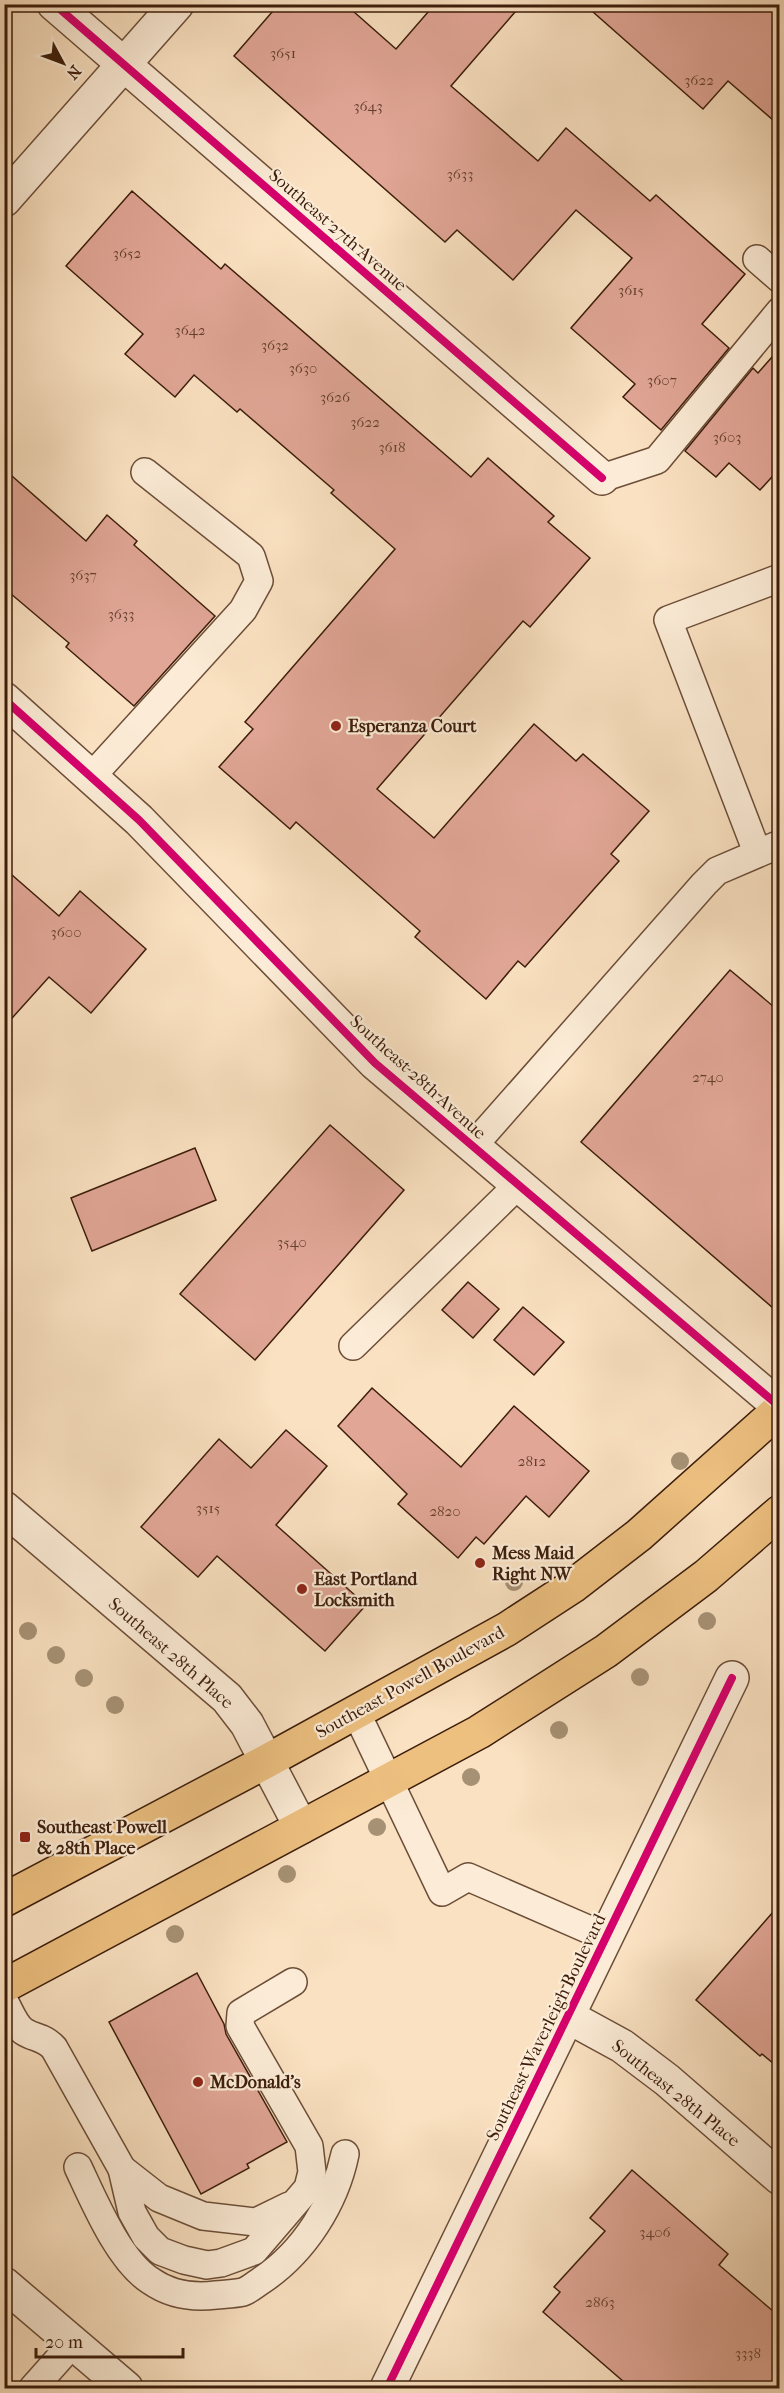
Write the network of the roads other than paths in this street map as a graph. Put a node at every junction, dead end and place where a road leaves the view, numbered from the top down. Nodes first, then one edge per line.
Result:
1 (54, 4) edge
2 (177, 4) edge
3 (124, 65) junction
4 (4, 200) edge
5 (757, 259) dead end
6 (780, 279) edge
7 (780, 311) edge
8 (145, 472) dead end
9 (602, 478) joint
10 (780, 578) edge
11 (4, 699) edge
12 (91, 777) junction
13 (768, 848) edge
14 (472, 1146) junction
15 (518, 1185) junction
16 (353, 1346) dead end
17 (780, 1408) edge
18 (4, 1508) edge
19 (780, 1512) edge
20 (732, 1678) dead end
21 (356, 1712) junction
22 (267, 1761) junction
23 (387, 1781) junction
24 (301, 1827) junction
25 (4, 1900) edge
26 (606, 1937) junction
27 (293, 1982) dead end
28 (4, 1986) edge
29 (4, 2001) edge
30 (567, 2016) junction
31 (345, 2154) dead end
32 (78, 2167) dead end
33 (122, 2169) junction
34 (780, 2178) edge
35 (296, 2203) junction
36 (4, 2284) edge
37 (73, 2343) junction
38 (33, 2388) edge
39 (126, 2388) edge
40 (387, 2388) edge

1 - 3 street, Southeast 27th Avenue
2 - 3 street
3 - 4 street
3 - 9 street, Southeast 27th Avenue
5 - 6 lane
7 - 9 lane
8 - 12 lane
10 - 13 lane
11 - 12 street, Southeast 28th Avenue
12 - 14 street, Southeast 28th Avenue
13 - 14 lane
14 - 15 street, Southeast 28th Avenue
15 - 16 lane
15 - 17 street, Southeast 28th Avenue
17 - 21 main road, Southeast Powell Boulevard
18 - 22 street, Southeast 28th Place
19 - 23 main road
20 - 26 street, Southeast Waverleigh Boulevard
21 - 22 main road, Southeast Powell Boulevard
21 - 23 lane
22 - 24 street, Southeast 28th Place
22 - 25 main road, Southeast Powell Boulevard
23 - 24 main road
23 - 26 lane
24 - 28 main road
26 - 30 street, Southeast Waverleigh Boulevard
27 - 35 lane
29 - 33 lane
30 - 34 street, Southeast 28th Place
30 - 40 street, Southeast Waverleigh Boulevard
31 - 32 lane
33 - 35 lane
33 - 35 lane
36 - 37 street
37 - 38 lane
37 - 39 street

